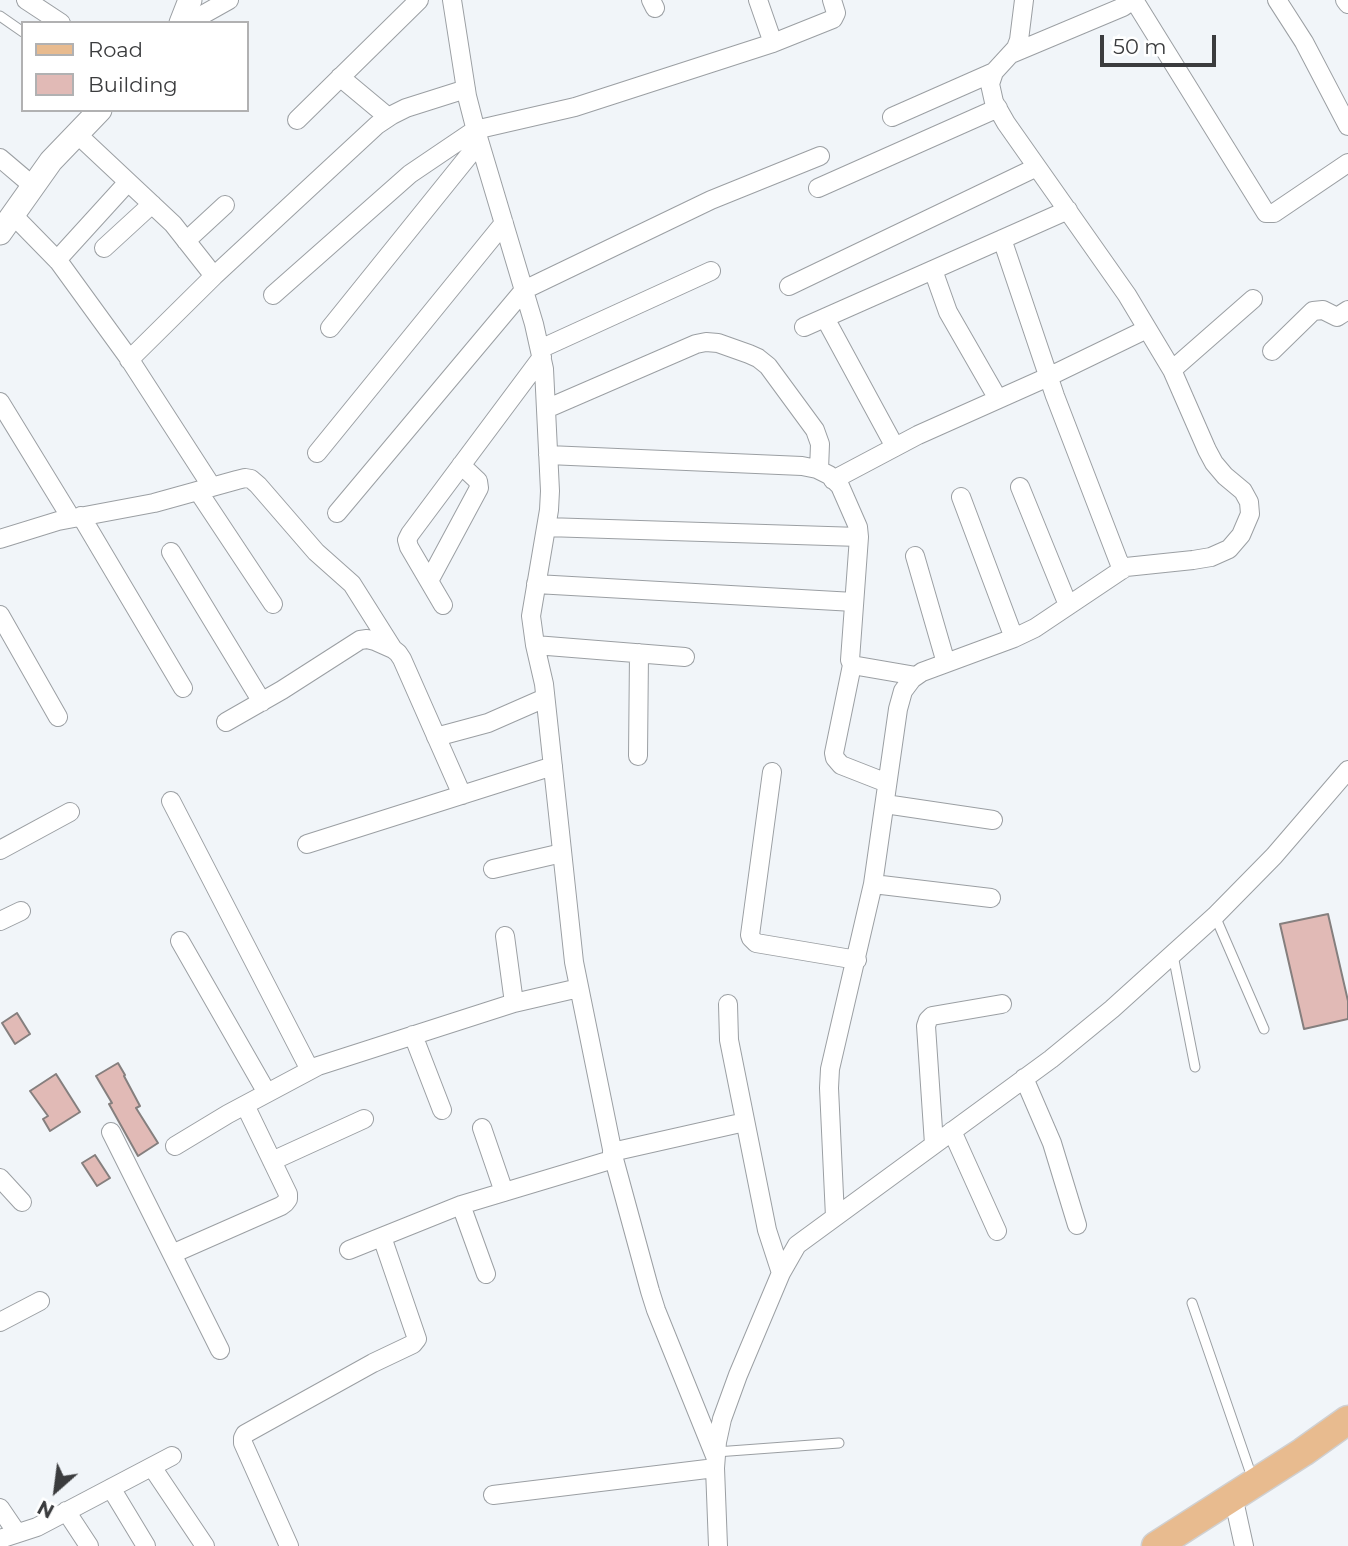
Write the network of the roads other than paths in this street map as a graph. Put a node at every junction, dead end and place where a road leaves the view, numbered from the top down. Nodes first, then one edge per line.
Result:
1 (26, 0) edge
2 (190, 0) edge
3 (229, 0) edge
4 (419, 0) edge
5 (452, 0) edge
6 (758, 0) edge
7 (832, 0) edge
8 (1024, 0) edge
9 (1133, 0) edge
10 (1277, 0) edge
11 (1345, 0) edge
12 (1348, 4) edge
13 (0, 16) edge
14 (58, 21) edge
15 (182, 21) edge
16 (192, 21) edge
17 (21, 31) edge
18 (773, 43) junction
19 (1011, 54) junction
20 (994, 72) junction
21 (340, 77) junction
22 (466, 89) junction
23 (998, 108) junction
24 (98, 112) edge
25 (388, 117) junction
26 (892, 117) dead end
27 (297, 120) dead end
28 (1348, 126) edge
29 (77, 134) junction
30 (477, 137) junction
31 (820, 156) dead end
32 (0, 158) edge
33 (1348, 163) edge
34 (1037, 167) junction
35 (128, 182) junction
36 (33, 186) junction
37 (818, 188) dead end
38 (152, 204) junction
39 (225, 205) dead end
40 (1068, 210) junction
41 (504, 223) junction
42 (6, 224) edge
43 (1002, 239) junction
44 (186, 241) junction
45 (104, 248) dead end
46 (57, 260) junction
47 (933, 270) junction
48 (711, 271) dead end
49 (214, 276) junction
50 (789, 286) dead end
51 (524, 290) junction
52 (273, 295) dead end
53 (1253, 299) dead end
54 (1348, 310) edge
55 (825, 318) junction
56 (804, 327) dead end
57 (330, 328) dead end
58 (1147, 329) junction
59 (1272, 351) dead end
60 (541, 353) junction
61 (130, 360) junction
62 (1172, 370) junction
63 (1048, 377) junction
64 (998, 399) junction
65 (0, 402) edge
66 (546, 409) junction
67 (895, 447) junction
68 (317, 453) dead end
69 (548, 454) junction
70 (461, 466) junction
71 (826, 475) junction
72 (1020, 487) dead end
73 (205, 489) junction
74 (961, 496) dead end
75 (337, 513) dead end
76 (76, 517) junction
77 (546, 527) junction
78 (859, 537) junction
79 (0, 539) edge
80 (171, 552) dead end
81 (915, 556) dead end
82 (1122, 570) junction
83 (429, 581) junction
84 (536, 584) junction
85 (854, 602) junction
86 (273, 604) dead end
87 (443, 604) dead end
88 (1068, 605) junction
89 (0, 615) edge
90 (1014, 638) junction
91 (535, 645) junction
92 (393, 649) junction
93 (639, 653) junction
94 (685, 657) dead end
95 (946, 663) junction
96 (852, 665) junction
97 (916, 676) junction
98 (183, 688) dead end
99 (545, 698) junction
100 (262, 702) junction
101 (58, 718) dead end
102 (226, 722) dead end
103 (436, 737) junction
104 (638, 756) dead end
105 (553, 766) junction
106 (1348, 770) edge
107 (772, 772) dead end
108 (887, 783) junction
109 (462, 795) junction
110 (171, 801) dead end
111 (884, 804) junction
112 (69, 812) dead end
113 (993, 820) dead end
114 (307, 845) dead end
115 (0, 850) edge
116 (562, 853) junction
117 (493, 869) dead end
118 (873, 884) junction
119 (991, 898) dead end
120 (21, 911) dead end
121 (1214, 916) junction
122 (0, 920) edge
123 (505, 936) dead end
124 (180, 941) dead end
125 (1173, 954) junction
126 (857, 960) junction
127 (579, 988) junction
128 (514, 1003) junction
129 (728, 1004) dead end
130 (1002, 1004) dead end
131 (1264, 1029) dead end
132 (413, 1035) junction
133 (1195, 1067) dead end
134 (310, 1070) junction
135 (1024, 1079) junction
136 (267, 1093) junction
137 (246, 1105) junction
138 (442, 1110) dead end
139 (364, 1119) dead end
140 (745, 1122) junction
141 (482, 1128) dead end
142 (953, 1131) junction
143 (111, 1132) dead end
144 (933, 1144) junction
145 (176, 1146) dead end
146 (613, 1155) junction
147 (272, 1161) junction
148 (0, 1178) edge
149 (504, 1192) junction
150 (22, 1202) dead end
151 (461, 1205) junction
152 (835, 1217) junction
153 (1077, 1225) dead end
154 (996, 1231) dead end
155 (382, 1237) junction
156 (349, 1251) dead end
157 (172, 1254) junction
158 (781, 1273) junction
159 (486, 1274) dead end
160 (40, 1301) dead end
161 (1192, 1303) dead end
162 (3, 1316) edge
163 (220, 1350) dead end
164 (1348, 1420) edge
165 (839, 1443) dead end
166 (172, 1456) dead end
167 (715, 1459) junction
168 (152, 1466) junction
169 (111, 1488) junction
170 (1244, 1490) junction
171 (493, 1495) dead end
172 (0, 1508) edge
173 (66, 1511) junction
174 (18, 1533) junction
175 (0, 1539) edge
176 (89, 1546) edge
177 (146, 1546) edge
178 (205, 1546) edge
179 (289, 1546) edge
180 (718, 1546) edge
181 (1156, 1546) edge
182 (1244, 1546) edge

1 - 14 street
2 - 15 street
3 - 16 street
4 - 21 street
5 - 22 street
6 - 18 street
7 - 18 street
8 - 19 street
9 - 19 street
9 - 33 street
10 - 28 street
11 - 12 street
13 - 17 lane
18 - 30 street
19 - 20 street
20 - 23 street
20 - 26 street
21 - 25 street
21 - 27 street
22 - 25 street
22 - 30 street
23 - 34 street
23 - 37 street
24 - 29 street
25 - 49 street
29 - 35 street
29 - 36 street
30 - 41 street
30 - 52 street
30 - 57 street
31 - 51 street
32 - 36 street
34 - 40 street
34 - 50 street
35 - 38 street
35 - 46 street
36 - 42 street
38 - 44 street
38 - 45 street
39 - 44 street
40 - 43 street
40 - 58 street
41 - 51 street
41 - 68 street
42 - 46 street
43 - 47 street
43 - 63 street
44 - 49 street
46 - 61 street
47 - 55 street
47 - 64 street
48 - 60 street
49 - 61 street
51 - 60 street
51 - 75 street
53 - 62 street
54 - 59 street
55 - 56 street
55 - 67 street
58 - 62 street
58 - 63 street
60 - 66 street
60 - 70 street
61 - 73 street
62 - 82 street
63 - 64 street
63 - 82 street
64 - 67 street
65 - 76 street
66 - 69 street
66 - 71 street
67 - 71 street
69 - 71 street
69 - 77 street
70 - 83 street
70 - 83 street
71 - 78 street
72 - 88 street
73 - 76 street
73 - 86 street
73 - 92 street
74 - 90 street
76 - 79 street
76 - 98 street
77 - 78 street
77 - 84 street
78 - 85 street
80 - 100 street
81 - 95 street
82 - 88 street
83 - 87 street
84 - 85 street
84 - 91 street
85 - 96 street
88 - 90 street
89 - 101 street
90 - 95 street
91 - 93 street
91 - 99 street
92 - 100 street
92 - 103 street
93 - 94 street
93 - 104 street
95 - 97 street
96 - 97 street
96 - 108 street
97 - 108 street
99 - 103 street
99 - 105 street
100 - 102 street
103 - 109 street
105 - 109 street
105 - 116 street
106 - 121 street
107 - 126 street
108 - 111 street
109 - 114 street
110 - 134 street
111 - 113 street
111 - 118 street
112 - 115 street
116 - 117 street
116 - 127 street
118 - 119 street
118 - 126 street
120 - 122 street
121 - 125 street
121 - 131 lane
123 - 128 street
124 - 136 street
125 - 133 lane
125 - 135 street
126 - 152 street
127 - 128 street
127 - 146 street
128 - 132 street
129 - 140 street
130 - 144 street
132 - 134 street
132 - 138 street
134 - 136 street
135 - 142 street
135 - 153 street
136 - 137 street
137 - 145 street
137 - 147 street
139 - 147 street
140 - 146 street
140 - 158 street
141 - 149 street
142 - 144 street
142 - 154 street
143 - 157 street
144 - 152 street
146 - 149 street
146 - 167 street
147 - 157 street
148 - 150 street
149 - 151 street
151 - 155 street
151 - 159 street
152 - 158 street
155 - 156 street
155 - 179 street
157 - 163 street
158 - 167 street
160 - 162 street
161 - 170 lane
164 - 170 main road
165 - 167 lane
166 - 168 street
167 - 171 street
167 - 180 street
168 - 169 street
168 - 178 street
169 - 173 street
169 - 177 street
170 - 181 main road
170 - 182 street
172 - 174 street
173 - 174 street
173 - 176 street
174 - 175 street

